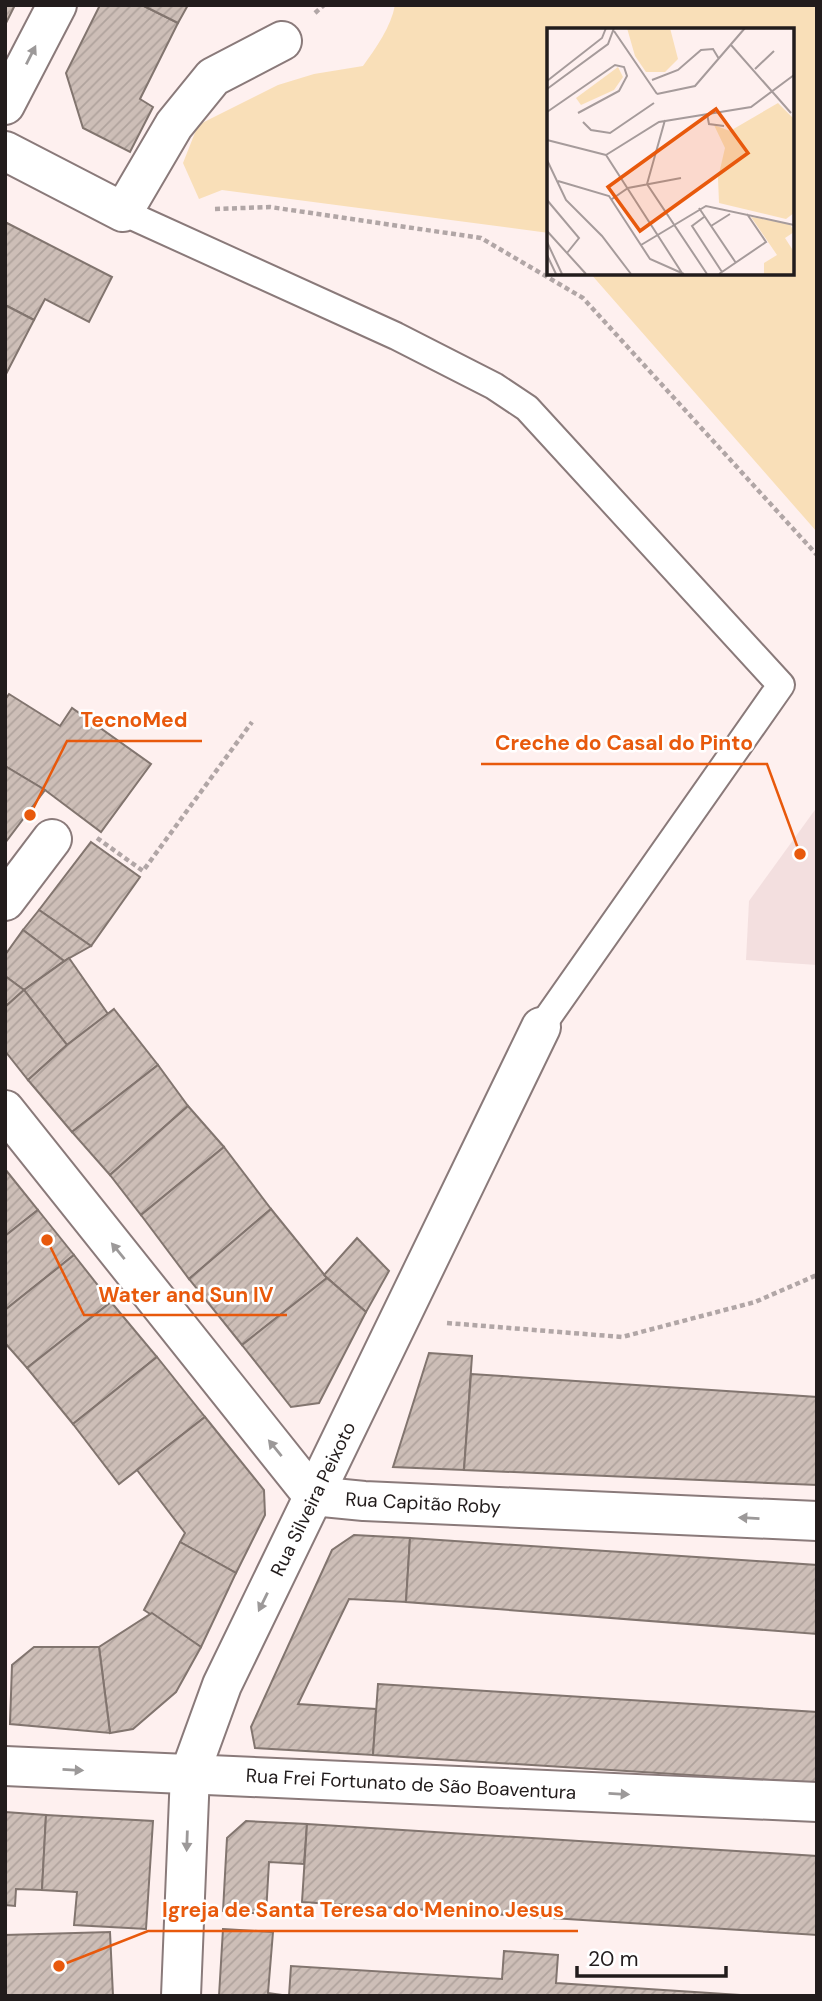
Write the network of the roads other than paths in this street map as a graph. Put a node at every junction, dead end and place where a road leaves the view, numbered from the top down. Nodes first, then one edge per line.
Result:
1 (57, 5) edge
2 (282, 41) dead end
3 (5, 105) edge
4 (5, 151) edge
5 (123, 212) junction
6 (52, 839) road end
7 (5, 901) edge
8 (541, 1027) joint
9 (5, 1110) edge
10 (313, 1496) junction
11 (817, 1521) edge
12 (5, 1766) edge
13 (190, 1773) junction
14 (817, 1802) edge
15 (181, 1996) edge

3 -> 1 street
2 - 5 street
4 - 5 street
5 - 8 lane
6 - 7 street
8 - 10 street, Rua Silveira Peixoto
10 -> 9 street
11 -> 10 street, Rua Capitão Roby
10 -> 13 street, Rua Silveira Peixoto
12 -> 13 street, Rua Frei Fortunato de São Boaventura
13 -> 14 street, Rua Frei Fortunato de São Boaventura
13 -> 15 street, Rua Silveira Peixoto

